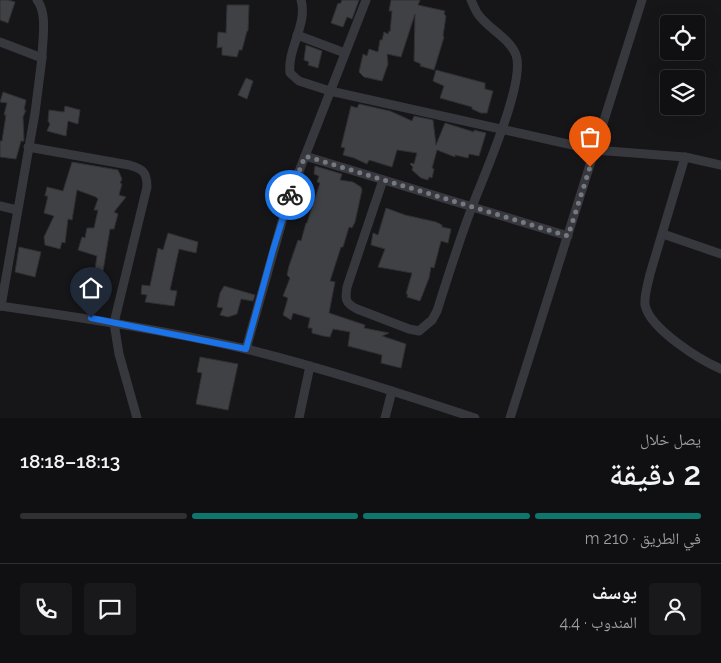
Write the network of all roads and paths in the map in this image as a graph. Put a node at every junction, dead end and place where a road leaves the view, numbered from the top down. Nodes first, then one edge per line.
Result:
1 (37, 0) edge
2 (301, 0) edge
3 (366, 0) edge
4 (471, 0) edge
5 (642, 0) edge
6 (297, 35) junction
7 (0, 42) edge
8 (345, 54) junction
9 (42, 58) junction
10 (330, 91) junction
11 (502, 128) junction
12 (28, 147) junction
13 (595, 150) junction
14 (305, 156) junction
15 (685, 156) junction
16 (721, 165) edge
17 (383, 180) junction
18 (0, 206) edge
19 (472, 206) junction
20 (17, 210) junction
21 (663, 234) junction
22 (568, 236) junction
23 (721, 254) edge
24 (0, 306) edge
25 (114, 322) junction
26 (246, 349) junction
27 (310, 366) junction
28 (721, 369) edge
29 (392, 391) junction
30 (137, 418) edge
31 (299, 418) edge
32 (386, 418) edge
33 (475, 418) edge
34 (510, 418) edge

1 - 9 street
2 - 6 street
3 - 8 street
4 - 11 street
5 - 13 street
6 - 8 street
6 - 10 street
7 - 9 street
8 - 10 street
9 - 12 street
10 - 11 street
10 - 14 street
11 - 13 street
11 - 19 street
12 - 20 street
12 - 25 street
13 - 15 street
13 - 22 street
14 - 17 street
14 - 26 street
15 - 16 street
15 - 21 street
17 - 19 street
17 - 19 street
18 - 20 street
19 - 22 street
20 - 24 street
21 - 23 street
21 - 28 street
22 - 34 street
24 - 25 street
25 - 26 street
25 - 30 street
26 - 27 street
27 - 29 street
27 - 31 street
29 - 32 street
29 - 33 street

